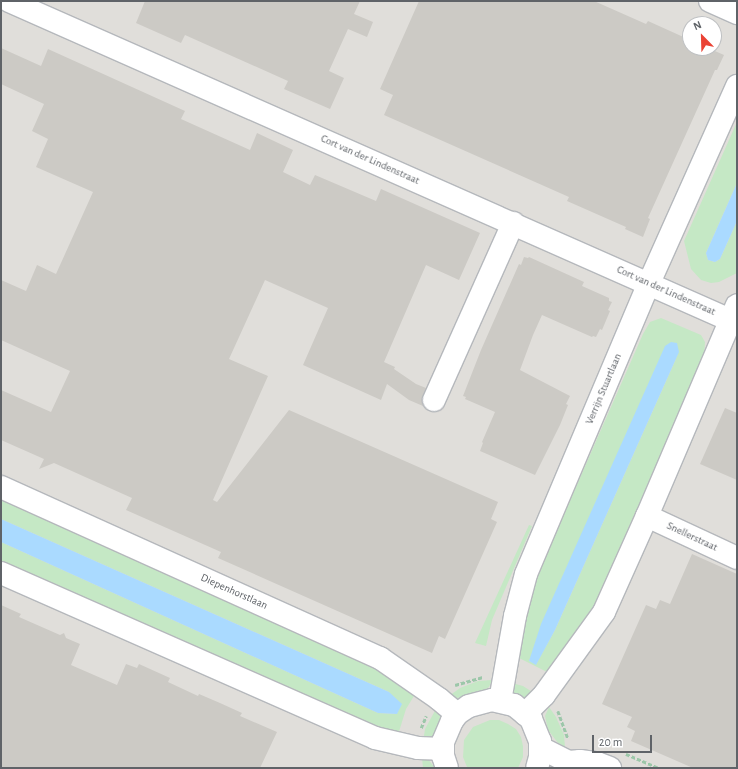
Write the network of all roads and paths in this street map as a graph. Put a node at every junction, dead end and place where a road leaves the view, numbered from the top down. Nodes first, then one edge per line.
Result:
1 (9, 1) edge
2 (710, 1) edge
3 (737, 13) edge
4 (737, 86) edge
5 (512, 223) junction
6 (649, 283) junction
7 (734, 313) edge
8 (434, 400) dead end
9 (1, 487) edge
10 (647, 516) junction
11 (737, 558) edge
12 (1, 573) edge
13 (500, 701) junction
14 (457, 714) junction
15 (526, 714) junction
16 (445, 758) edge
17 (539, 758) edge
18 (610, 768) edge

1 - 5 street, Cort van der Lindenstraat
2 - 3 street
4 - 6 street, Verrijn Stuartlaan
5 - 6 street, Cort van der Lindenstraat
5 - 8 street
6 - 7 street, Cort van der Lindenstraat
6 - 13 street, Verrijn Stuartlaan
7 - 10 street
9 - 14 street, Diepenhorstlaan
10 - 11 street, Snellerstraat
10 - 15 street
12 - 16 street
13 - 14 street
13 - 15 street
14 - 16 street
15 - 17 street
17 - 18 street

